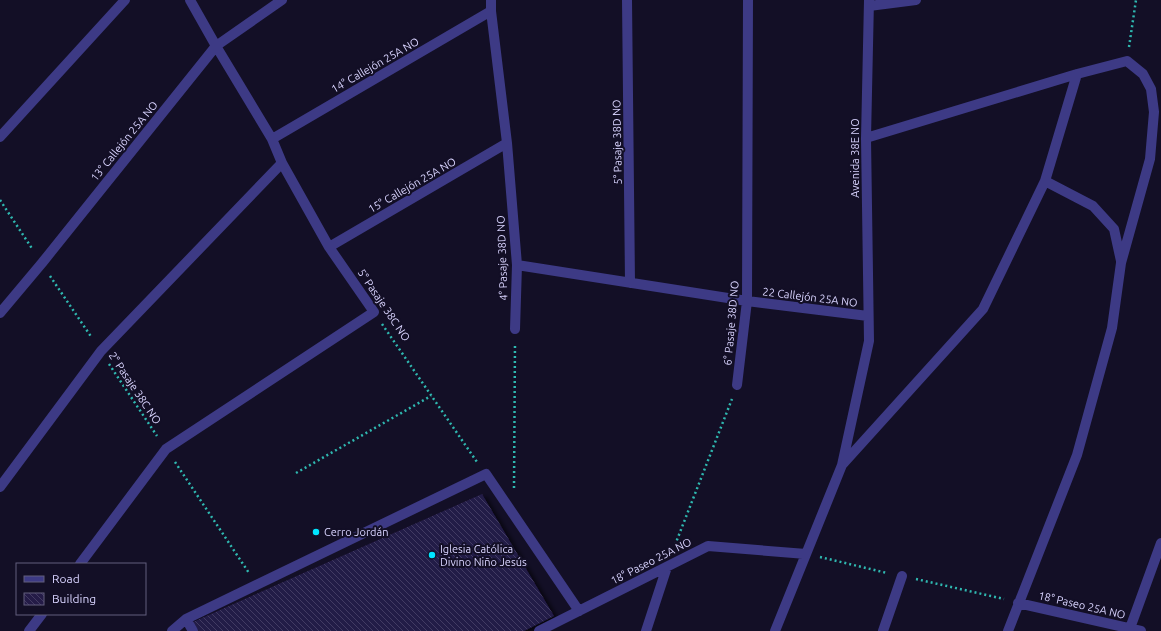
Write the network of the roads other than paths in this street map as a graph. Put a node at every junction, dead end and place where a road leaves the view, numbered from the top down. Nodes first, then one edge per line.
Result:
1 (125, 0) edge
2 (190, 0) edge
3 (282, 0) edge
4 (491, 0) edge
5 (627, 0) edge
6 (748, 0) edge
7 (916, 0) edge
8 (869, 3) edge
9 (491, 11) junction
10 (216, 46) junction
11 (1077, 74) junction
12 (0, 137) edge
13 (866, 138) junction
14 (272, 140) junction
15 (507, 143) junction
16 (282, 163) junction
17 (1045, 181) junction
18 (329, 247) junction
19 (1121, 263) junction
20 (517, 265) junction
21 (630, 283) junction
22 (747, 301) junction
23 (0, 313) edge
24 (868, 316) junction
25 (515, 329) road end
26 (737, 385) road end
27 (842, 465) junction
28 (0, 487) edge
29 (1161, 543) edge
30 (806, 554) junction
31 (81, 563) edge
32 (667, 567) junction
33 (902, 576) dead end
34 (1018, 603) junction
35 (579, 611) junction
36 (41, 615) edge
37 (186, 618) junction
38 (1129, 630) edge
39 (29, 631) edge
40 (172, 631) edge
41 (193, 631) edge
42 (539, 631) edge
43 (646, 631) edge
44 (774, 631) edge
45 (883, 631) edge
46 (1008, 631) edge
47 (1141, 631) edge

1 - 12 street
2 - 10 street, 5° Pasaje 38C NO
3 - 10 street, 13° Callejón 25A NO
4 - 9 street, 4° Pasaje 38D NO
5 - 21 street, 5° Pasaje 38D NO
6 - 22 street, 6° Pasaje 38D NO
7 - 8 street
8 - 13 street, Avenida 38E NO
9 - 14 street, 14° Callejón 25A NO
9 - 15 street, 4° Pasaje 38D NO
10 - 14 street, 5° Pasaje 38C NO
10 - 23 street, 13° Callejón 25A NO
11 - 13 street
11 - 17 street
11 - 19 street
13 - 24 street, Avenida 38E NO
14 - 16 street, 5° Pasaje 38C NO
15 - 18 street, 15° Callejón 25A NO
15 - 20 street, 4° Pasaje 38D NO
16 - 18 street, 5° Pasaje 38C NO
16 - 28 street
17 - 19 street
17 - 27 street
18 - 31 street, 5° Pasaje 38C NO
19 - 34 street
20 - 21 street, 22 Callejón 25A NO
20 - 25 street, 4° Pasaje 38D NO
21 - 22 street, 22 Callejón 25A NO
22 - 24 street, 22 Callejón 25A NO
22 - 26 street, 6° Pasaje 38D NO
24 - 27 street, 22 Callejón 25A NO
27 - 30 street, 22 Callejón 25A NO
29 - 38 street
30 - 32 street, 18° Paseo 25A NO
30 - 44 street, 22 Callejón 25A NO
32 - 35 street, 18° Paseo 25A NO
32 - 43 street
33 - 45 street
34 - 38 street, 18° Paseo 25A NO
34 - 46 street
35 - 37 street
35 - 42 street, 18° Paseo 25A NO
36 - 39 street
37 - 40 street
37 - 41 street
38 - 47 street, 18° Paseo 25A NO

